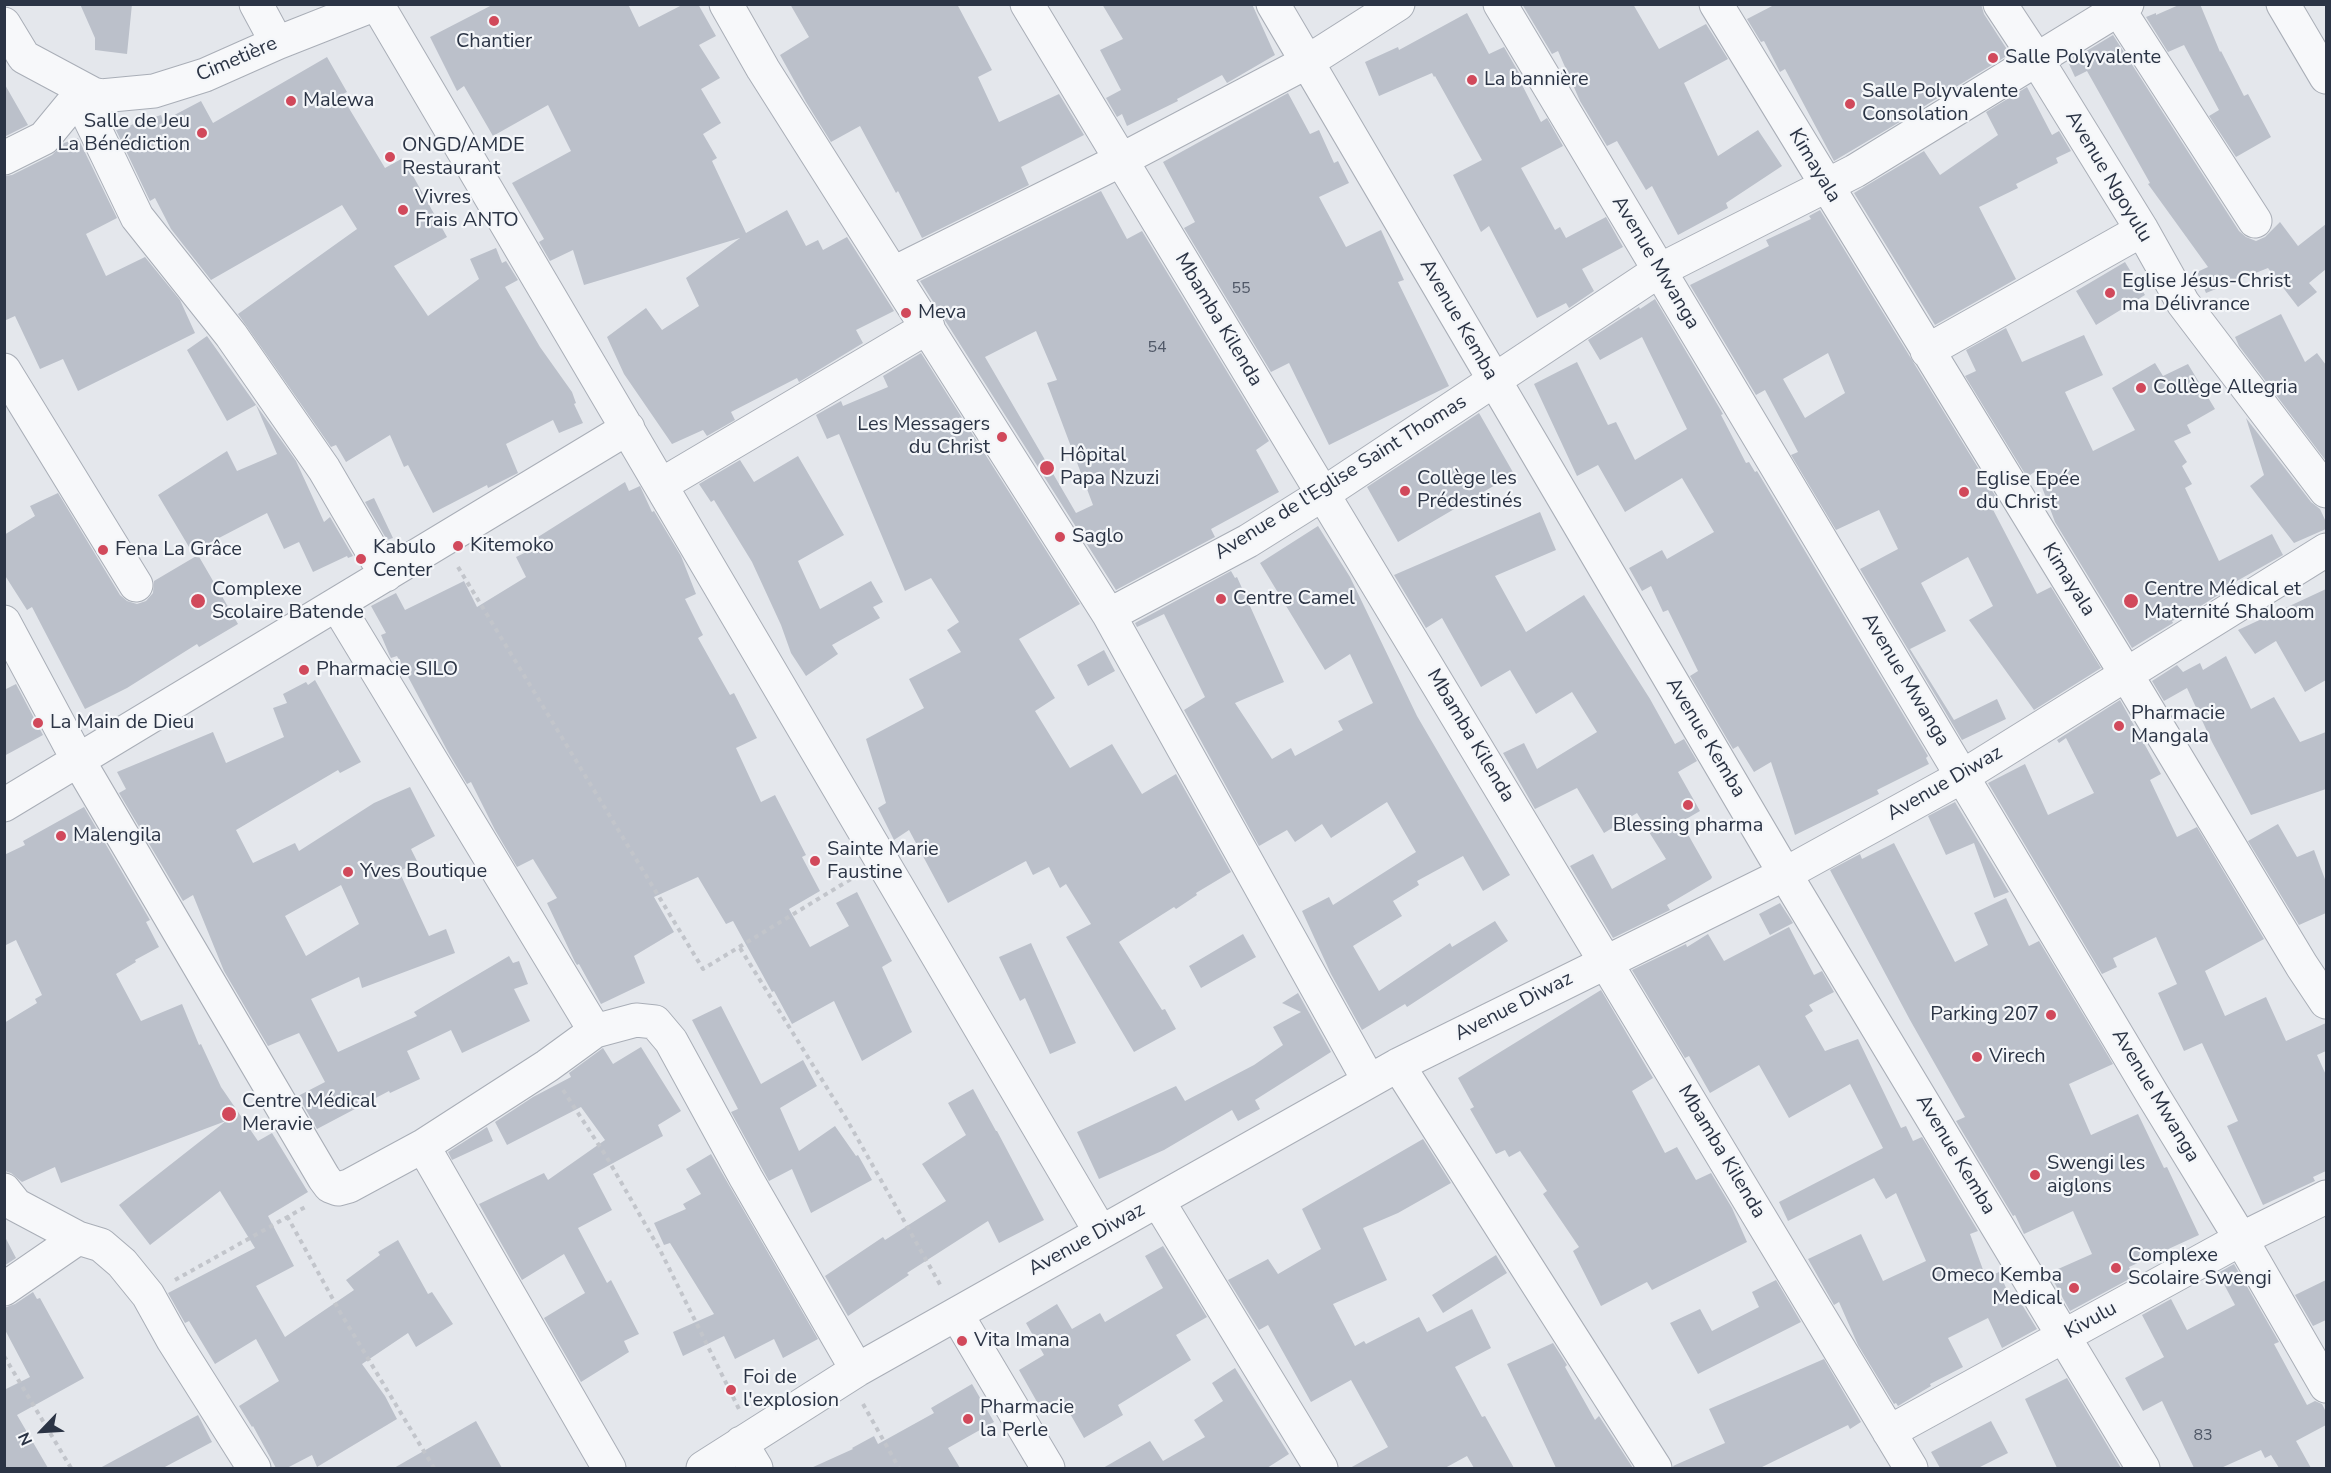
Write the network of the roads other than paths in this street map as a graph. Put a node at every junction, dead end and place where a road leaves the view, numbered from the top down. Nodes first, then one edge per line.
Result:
1 (256, 4) edge
2 (376, 4) edge
3 (726, 4) edge
4 (1027, 4) edge
5 (1273, 4) edge
6 (1398, 4) edge
7 (1500, 4) edge
8 (1716, 4) edge
9 (2000, 4) edge
10 (2283, 4) edge
11 (2123, 7) edge
12 (4, 24) edge
13 (277, 43) junction
14 (2037, 60) junction
15 (1307, 62) junction
16 (2326, 77) edge
17 (93, 94) junction
18 (4, 158) edge
19 (1121, 160) junction
20 (1826, 187) junction
21 (2255, 221) dead end
22 (2142, 230) junction
23 (1660, 270) junction
24 (894, 273) junction
25 (928, 327) junction
26 (1927, 351) junction
27 (4, 370) edge
28 (1494, 380) junction
29 (628, 428) junction
30 (661, 485) junction
31 (2326, 491) edge
32 (1323, 494) junction
33 (2326, 550) edge
34 (386, 574) junction
35 (136, 585) dead end
36 (337, 605) junction
37 (1109, 615) junction
38 (4, 622) edge
39 (2126, 674) junction
40 (78, 760) junction
41 (1963, 776) junction
42 (4, 806) edge
43 (1785, 874) junction
44 (2314, 960) edge
45 (1606, 961) junction
46 (2326, 1002) edge
47 (595, 1031) junction
48 (1398, 1065) junction
49 (1369, 1081) junction
50 (423, 1146) junction
51 (4, 1190) edge
52 (2326, 1197) edge
53 (1158, 1201) junction
54 (1100, 1231) junction
55 (78, 1238) junction
56 (2241, 1239) junction
57 (4, 1289) edge
58 (957, 1315) junction
59 (2064, 1336) junction
60 (852, 1373) junction
61 (2326, 1386) edge
62 (1889, 1432) junction
63 (750, 1449) edge
64 (254, 1468) edge
65 (609, 1468) edge
66 (703, 1468) edge
67 (1048, 1468) edge
68 (1321, 1468) edge
69 (1655, 1468) edge
70 (1911, 1468) edge
71 (2144, 1468) edge

1 - 13 street
2 - 13 street, Cimetière
2 - 29 street
3 - 24 street
4 - 19 street, Mbamba Kilenda
5 - 15 street, Avenue Kemba
6 - 15 street
7 - 23 street, Avenue Mwanga
8 - 20 street, Kimayala
9 - 14 street, Avenue Ngoyulu
10 - 16 street
11 - 14 street, Avenue de l'Eglise Saint Thomas
11 - 21 street
12 - 17 street
13 - 17 street, Cimetière
14 - 20 street, Avenue de l'Eglise Saint Thomas
14 - 22 street, Avenue Ngoyulu
15 - 19 street
15 - 28 street, Avenue Kemba
17 - 18 street
17 - 34 street
19 - 24 street
19 - 32 street, Mbamba Kilenda
20 - 23 street, Avenue de l'Eglise Saint Thomas
20 - 26 street, Kimayala
22 - 26 street
22 - 31 street, Avenue Ngoyulu
23 - 28 street, Avenue de l'Eglise Saint Thomas
23 - 41 street, Avenue Mwanga
24 - 25 street
25 - 30 street
25 - 37 street
26 - 39 street, Kimayala
27 - 35 street
28 - 32 street, Avenue de l'Eglise Saint Thomas
28 - 43 street, Avenue Kemba
29 - 30 street
29 - 34 street
30 - 54 street
32 - 37 street, Avenue de l'Eglise Saint Thomas
32 - 45 street, Mbamba Kilenda
33 - 39 street, Avenue Diwaz
34 - 36 street
36 - 40 street
36 - 47 street
37 - 49 street
38 - 40 street
39 - 41 street, Avenue Diwaz
39 - 44 street, Kimayala
40 - 42 street
40 - 50 street
41 - 43 street, Avenue Diwaz
41 - 56 street, Avenue Mwanga
43 - 45 street, Avenue Diwaz
43 - 59 street, Avenue Kemba
44 - 46 street, Kimayala
45 - 48 street, Avenue Diwaz
45 - 62 street, Mbamba Kilenda
47 - 50 street
47 - 60 street
48 - 49 street, Avenue Diwaz
48 - 69 street
49 - 53 street, Avenue Diwaz
50 - 65 street
51 - 55 street
52 - 56 street, Kivulu
53 - 54 street, Avenue Diwaz
53 - 68 street
54 - 58 street, Avenue Diwaz
55 - 57 street
55 - 64 street
56 - 59 street, Kivulu
56 - 61 street, Avenue Mwanga
58 - 60 street, Avenue Diwaz
58 - 67 street
59 - 62 street, Kivulu
59 - 71 street, Avenue Kemba
60 - 63 street, Avenue Diwaz
62 - 70 street, Mbamba Kilenda
63 - 66 street, Avenue Diwaz

